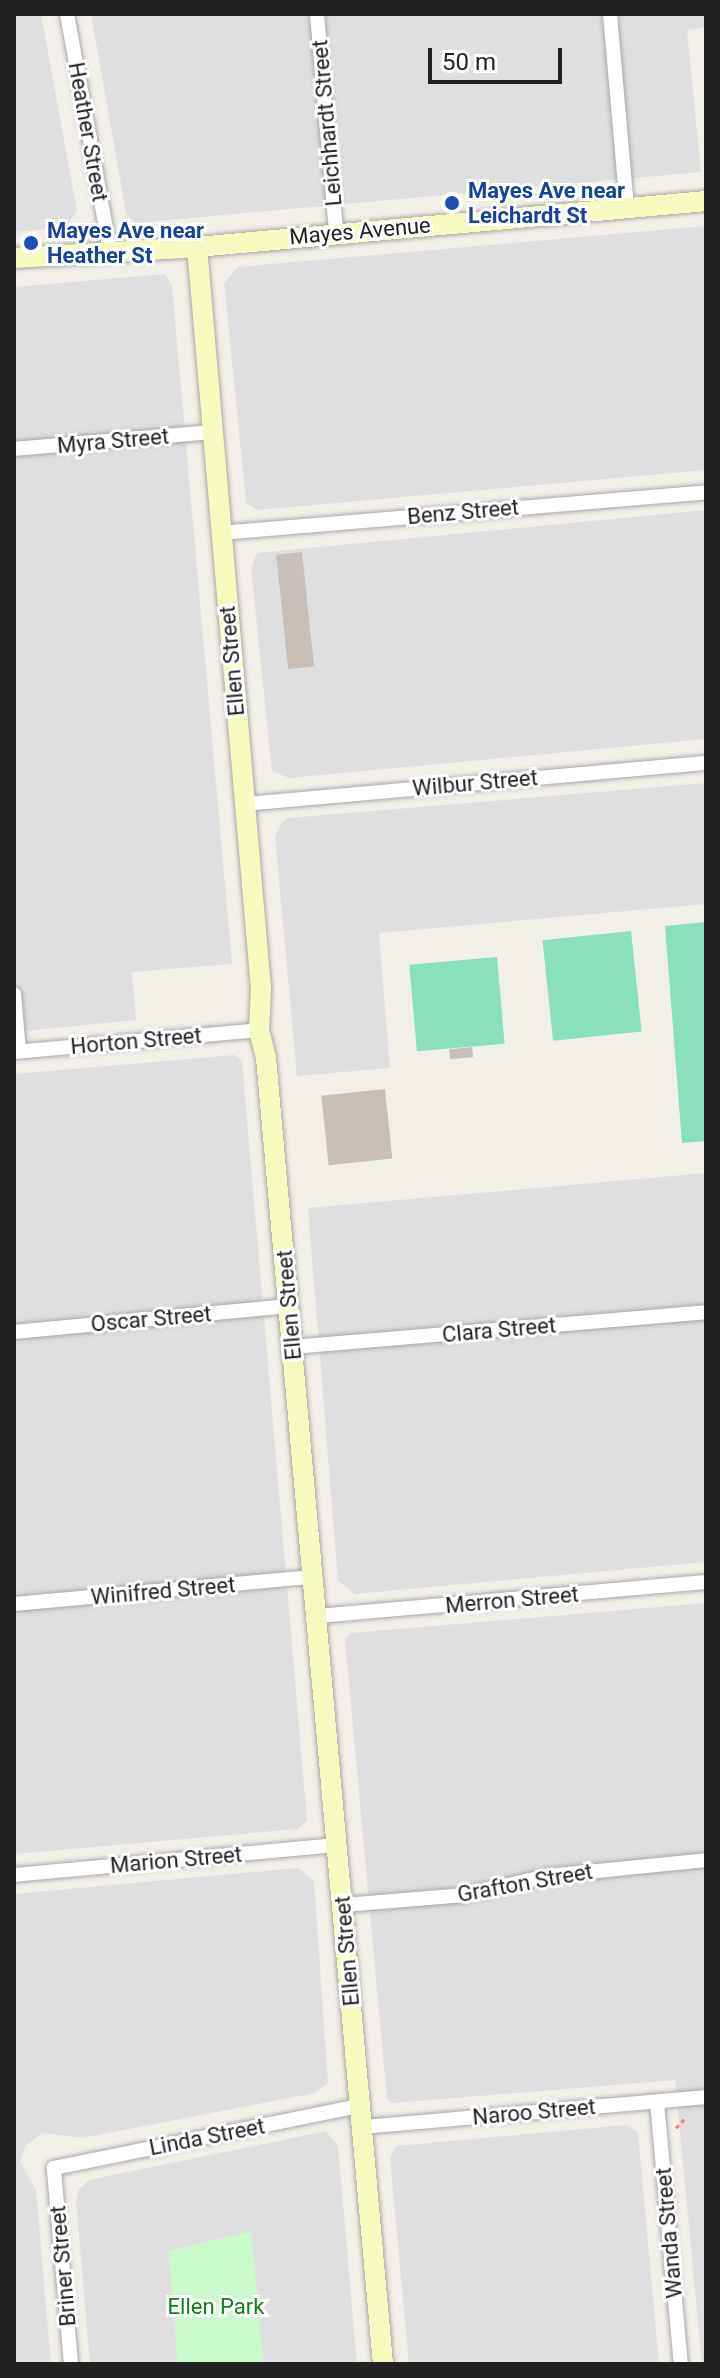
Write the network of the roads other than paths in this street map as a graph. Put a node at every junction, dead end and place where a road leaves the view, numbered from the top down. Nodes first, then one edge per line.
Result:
1 (67, 14) edge
2 (317, 14) edge
3 (610, 14) edge
4 (706, 201) edge
5 (627, 208) junction
6 (336, 232) junction
7 (197, 247) junction
8 (110, 250) junction
9 (14, 258) edge
10 (211, 432) junction
11 (14, 449) edge
12 (706, 492) edge
13 (221, 533) junction
14 (706, 763) edge
15 (245, 804) junction
16 (14, 994) edge
17 (259, 1030) junction
18 (17, 1052) edge
19 (289, 1306) junction
20 (706, 1312) edge
21 (14, 1332) edge
22 (292, 1347) junction
23 (312, 1577) junction
24 (706, 1582) edge
25 (14, 1604) edge
26 (317, 1616) junction
27 (338, 1845) junction
28 (706, 1860) edge
29 (14, 1875) edge
30 (344, 1905) junction
31 (706, 2097) edge
32 (657, 2102) junction
33 (360, 2106) junction
34 (363, 2127) junction
35 (54, 2168) joint
36 (71, 2364) edge
37 (383, 2364) edge
38 (681, 2364) edge

1 - 8 street, Heather Street
2 - 6 street, Leichhardt Street
3 - 5 street
4 - 5 street, Mayes Avenue
5 - 6 street, Mayes Avenue
6 - 7 street, Mayes Avenue
7 - 8 street, Mayes Avenue
7 - 10 street, Ellen Street
8 - 9 street, Mayes Avenue
10 - 11 street, Myra Street
10 - 13 street, Ellen Street
12 - 13 street, Benz Street
13 - 15 street, Ellen Street
14 - 15 street, Wilbur Street
15 - 17 street, Ellen Street
16 - 18 street
17 - 18 street, Horton Street
17 - 19 street, Ellen Street
19 - 21 street, Oscar Street
19 - 22 street, Ellen Street
20 - 22 street, Clara Street
22 - 23 street, Ellen Street
23 - 25 street, Winifred Street
23 - 26 street, Ellen Street
24 - 26 street, Merron Street
26 - 27 street, Ellen Street
27 - 29 street, Marion Street
27 - 30 street, Ellen Street
28 - 30 street, Grafton Street
30 - 33 street, Ellen Street
31 - 32 street, Naroo Street
32 - 34 street, Naroo Street
32 - 38 street, Wanda Street
33 - 34 street, Ellen Street
33 - 35 street, Linda Street
34 - 37 street, Ellen Street
35 - 36 street, Briner Street

